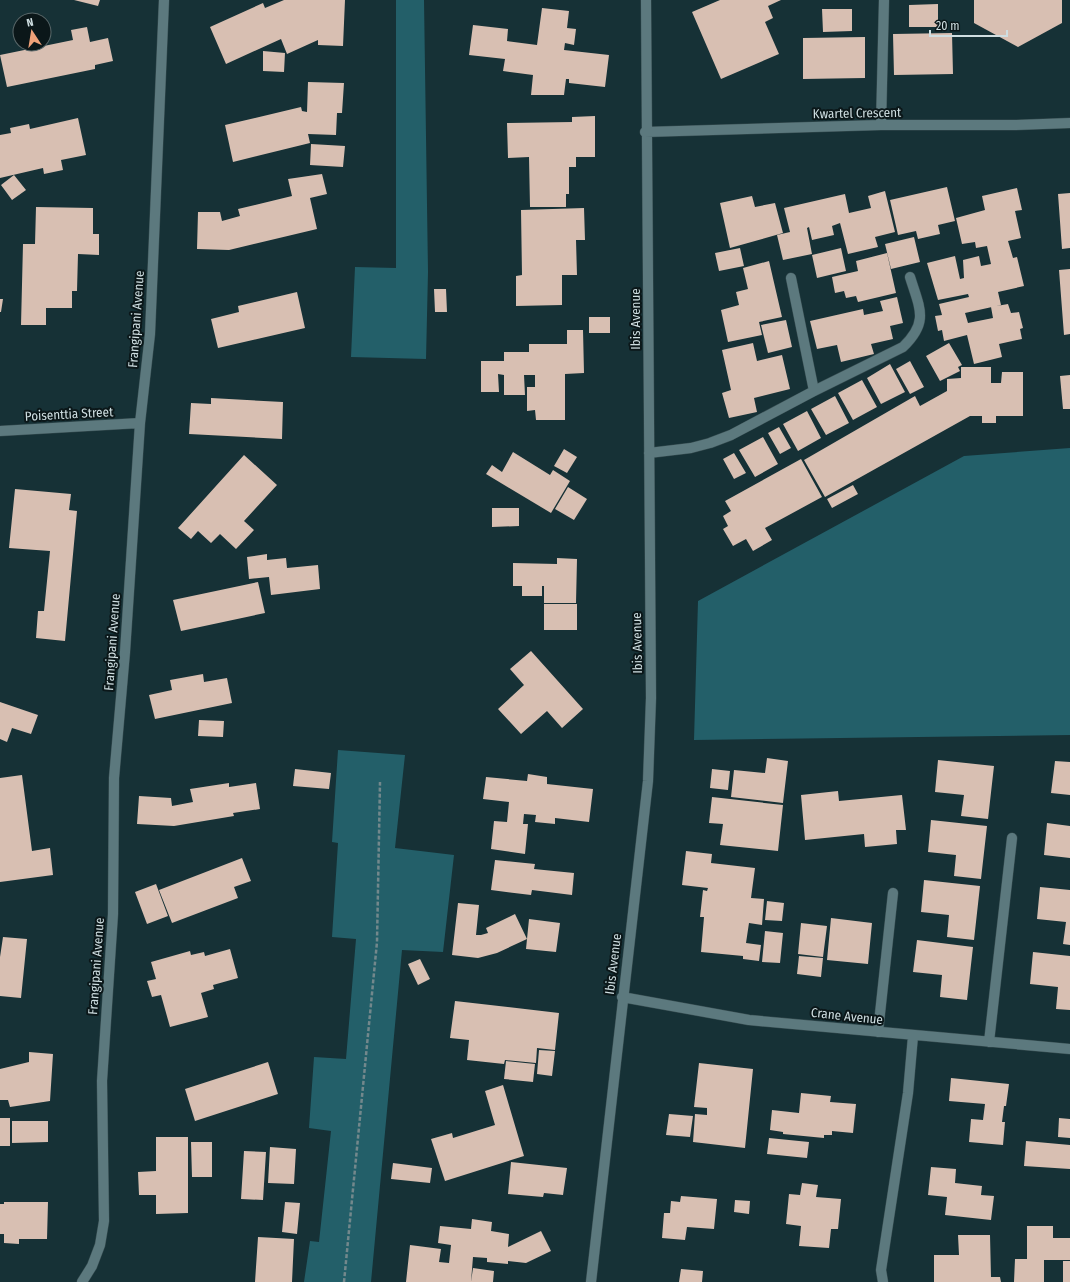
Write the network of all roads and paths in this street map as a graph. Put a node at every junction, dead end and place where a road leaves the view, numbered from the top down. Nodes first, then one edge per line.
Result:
1 (164, 0) edge
2 (646, 0) edge
3 (884, 0) edge
4 (1070, 123) edge
5 (881, 125) junction
6 (646, 132) junction
7 (910, 277) dead end
8 (791, 278) dead end
9 (814, 391) junction
10 (140, 423) junction
11 (0, 431) edge
12 (649, 453) junction
13 (380, 782) dead end
14 (1012, 838) dead end
15 (893, 893) dead end
16 (622, 997) junction
17 (878, 1032) junction
18 (913, 1036) junction
19 (990, 1042) junction
20 (1070, 1049) edge
21 (82, 1282) edge
22 (344, 1282) edge
23 (590, 1282) edge
24 (883, 1282) edge

1 - 10 street, Frangipani Avenue
2 - 6 street, Ibis Avenue
3 - 5 street
4 - 5 street, Kwartel Crescent
5 - 6 street, Kwartel Crescent
6 - 12 street, Ibis Avenue
7 - 9 street
8 - 9 street
9 - 12 street
10 - 11 street, Poisenttia Street
10 - 21 street, Frangipani Avenue
12 - 16 street, Ibis Avenue
13 - 22 path
14 - 19 street
15 - 17 street
16 - 17 street, Crane Avenue
16 - 23 street, Ibis Avenue
17 - 18 street, Crane Avenue
18 - 19 street, Crane Avenue
18 - 24 street
19 - 20 street, Crane Avenue

